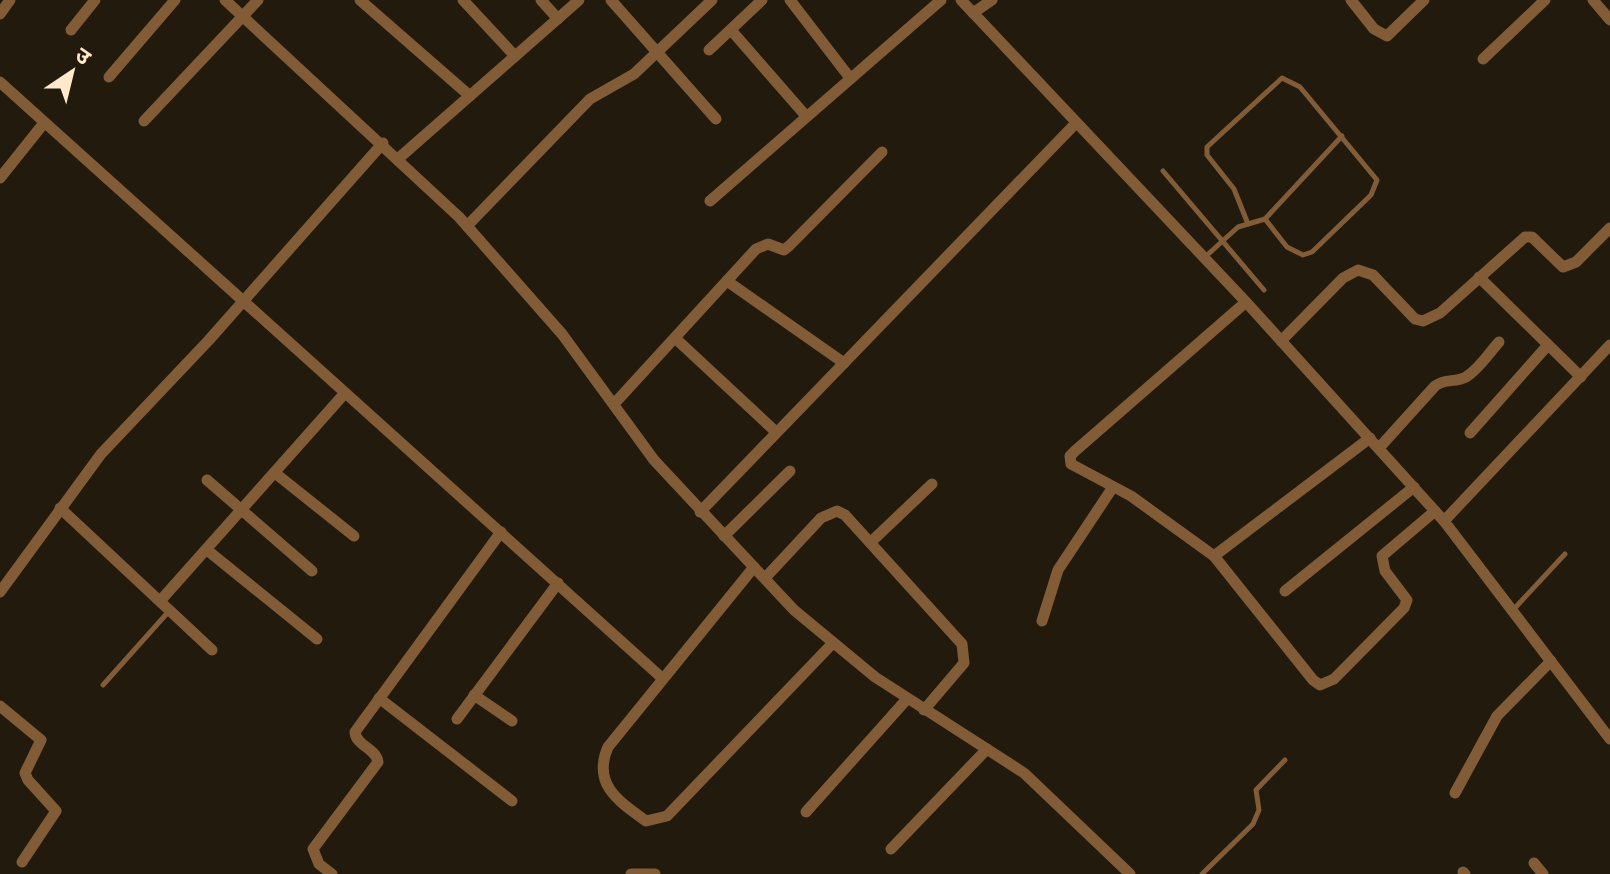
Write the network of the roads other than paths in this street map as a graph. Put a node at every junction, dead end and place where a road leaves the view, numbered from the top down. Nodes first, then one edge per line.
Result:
1 (10, 0) edge
2 (95, 0) edge
3 (175, 0) edge
4 (225, 0) edge
5 (258, 0) edge
6 (360, 0) edge
7 (463, 0) edge
8 (541, 0) edge
9 (579, 0) edge
10 (611, 0) edge
11 (712, 0) edge
12 (762, 0) edge
13 (790, 0) edge
14 (941, 0) edge
15 (961, 0) edge
16 (992, 0) edge
17 (1351, 0) edge
18 (1424, 0) edge
19 (1545, 0) edge
20 (1593, 0) edge
21 (973, 13) junction
22 (0, 14) edge
23 (242, 14) junction
24 (558, 19) junction
25 (1610, 20) edge
26 (71, 30) dead end
27 (731, 30) junction
28 (709, 50) dead end
29 (656, 52) junction
30 (515, 56) junction
31 (1483, 59) dead end
32 (109, 77) dead end
33 (850, 78) junction
34 (0, 82) edge
35 (470, 96) junction
36 (806, 116) junction
37 (716, 119) dead end
38 (144, 121) dead end
39 (44, 123) junction
40 (1076, 123) junction
41 (1342, 136) junction
42 (383, 143) junction
43 (882, 152) dead end
44 (399, 158) junction
45 (1163, 171) dead end
46 (0, 178) edge
47 (710, 201) dead end
48 (1265, 219) junction
49 (1248, 224) junction
50 (467, 226) junction
51 (1610, 228) edge
52 (1223, 241) junction
53 (1204, 258) junction
54 (1479, 277) junction
55 (727, 281) junction
56 (1264, 290) dead end
57 (242, 302) junction
58 (1246, 302) junction
59 (675, 338) junction
60 (1281, 341) junction
61 (1499, 342) dead end
62 (1548, 345) junction
63 (1610, 345) edge
64 (844, 363) junction
65 (1581, 377) junction
66 (345, 393) junction
67 (614, 404) junction
68 (776, 432) junction
69 (1470, 433) dead end
70 (1370, 438) junction
71 (1379, 448) junction
72 (790, 471) dead end
73 (275, 473) junction
74 (207, 480) dead end
75 (932, 484) dead end
76 (1113, 487) junction
77 (1414, 487) junction
78 (60, 508) junction
79 (242, 511) junction
80 (1435, 511) junction
81 (700, 512) junction
82 (1444, 521) junction
83 (501, 532) junction
84 (354, 536) dead end
85 (724, 536) junction
86 (871, 542) junction
87 (207, 550) junction
88 (1565, 554) dead end
89 (1214, 556) junction
90 (754, 567) junction
91 (312, 571) dead end
92 (765, 578) junction
93 (558, 583) junction
94 (1285, 591) dead end
95 (0, 592) edge
96 (161, 600) junction
97 (170, 609) junction
98 (1512, 610) junction
99 (1042, 621) dead end
100 (317, 639) dead end
101 (832, 644) junction
102 (212, 650) dead end
103 (1551, 661) junction
104 (662, 678) junction
105 (103, 685) dead end
106 (474, 695) junction
107 (379, 698) junction
108 (907, 699) junction
109 (0, 706) edge
110 (924, 710) junction
111 (457, 719) dead end
112 (512, 721) dead end
113 (1608, 733) edge
114 (987, 749) junction
115 (1285, 760) dead end
116 (1455, 793) dead end
117 (512, 801) dead end
118 (806, 812) dead end
119 (891, 849) dead end
120 (22, 862) dead end
121 (1534, 863) dead end
122 (332, 874) edge
123 (631, 874) edge
124 (655, 874) edge
125 (1130, 874) edge
126 (1202, 874) edge
127 (1543, 874) edge

1 - 22 street
2 - 26 street
3 - 32 street
4 - 23 street
5 - 23 street
6 - 35 street
7 - 30 street
8 - 24 street
9 - 24 street
10 - 29 street
11 - 29 street
12 - 27 street
13 - 33 street
14 - 33 street
15 - 21 street
16 - 21 street
17 - 18 street
19 - 31 street
20 - 25 street
21 - 40 street
23 - 38 street
23 - 42 street
24 - 30 street
27 - 28 street
27 - 36 street
29 - 37 street
29 - 50 street
30 - 35 street
33 - 36 street
34 - 39 street
35 - 44 street
36 - 47 street
39 - 46 street
39 - 57 street
40 - 53 street
40 - 64 street
41 - 48 lane
41 - 48 lane
41 - 49 lane
42 - 44 street
42 - 57 street
43 - 55 street
44 - 50 street
45 - 52 lane
48 - 49 lane
49 - 52 lane
50 - 67 street
51 - 54 street
52 - 53 lane
52 - 56 lane
53 - 58 street
54 - 60 street
54 - 62 street
55 - 59 street
55 - 64 street
57 - 66 street
57 - 78 street
58 - 60 street
58 - 76 street
59 - 67 street
59 - 68 street
60 - 70 street
61 - 71 street
62 - 65 street
62 - 69 street
63 - 65 street
64 - 68 street
65 - 82 street
66 - 73 street
66 - 83 street
67 - 81 street
68 - 81 street
70 - 71 street
70 - 89 street
71 - 77 street
72 - 85 street
73 - 79 street
73 - 84 street
74 - 79 street
75 - 86 street
76 - 89 street
76 - 99 street
77 - 80 street
77 - 94 street
78 - 95 street
78 - 96 street
79 - 87 street
79 - 91 street
80 - 82 street
80 - 89 street
81 - 85 street
82 - 98 street
83 - 93 street
83 - 107 street
85 - 90 street
86 - 92 street
86 - 110 street
87 - 96 street
87 - 100 street
88 - 98 lane
90 - 92 street
90 - 104 street
92 - 101 street
93 - 104 street
93 - 106 street
96 - 97 street
97 - 102 street
97 - 105 lane
98 - 103 street
101 - 104 street
101 - 108 street
103 - 113 street
103 - 116 street
106 - 111 street
106 - 112 street
107 - 117 street
107 - 122 street
108 - 110 street
108 - 118 street
109 - 120 street
110 - 114 street
114 - 119 street
114 - 125 street
115 - 126 lane
121 - 127 street
123 - 124 street

